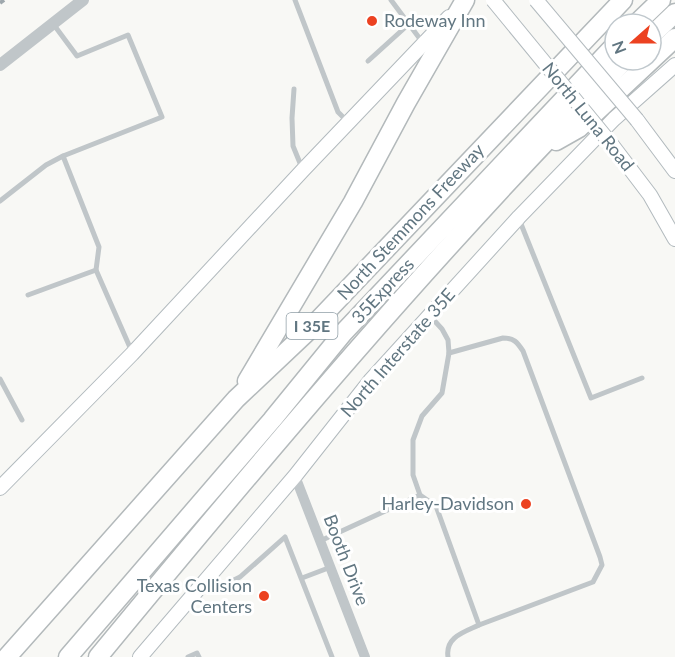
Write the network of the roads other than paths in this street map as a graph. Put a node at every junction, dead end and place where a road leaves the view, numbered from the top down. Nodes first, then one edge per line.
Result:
1 (83, 0) edge
2 (295, 0) edge
3 (391, 0) edge
4 (465, 0) edge
5 (493, 0) edge
6 (536, 0) edge
7 (623, 0) edge
8 (661, 0) edge
9 (648, 12) edge
10 (675, 13) edge
11 (410, 23) junction
12 (53, 24) junction
13 (663, 24) edge
14 (675, 38) edge
15 (424, 45) junction
16 (603, 58) edge
17 (368, 61) dead end
18 (675, 65) edge
19 (0, 66) edge
20 (614, 72) edge
21 (294, 90) dead end
22 (348, 123) junction
23 (534, 154) junction
24 (63, 156) junction
25 (303, 170) junction
26 (675, 171) edge
27 (0, 201) edge
28 (519, 217) junction
29 (675, 239) edge
30 (96, 270) junction
31 (28, 295) dead end
32 (430, 316) junction
33 (450, 353) junction
34 (132, 354) junction
35 (0, 378) edge
36 (642, 378) dead end
37 (236, 399) junction
38 (22, 420) dead end
39 (295, 476) junction
40 (0, 488) edge
41 (420, 495) junction
42 (320, 541) junction
43 (331, 567) junction
44 (206, 578) junction
45 (302, 578) junction
46 (479, 625) junction
47 (151, 650) edge
48 (6, 657) edge
49 (68, 657) edge
50 (99, 657) edge
51 (140, 657) edge
52 (188, 657) edge
53 (199, 657) edge
54 (332, 657) edge
55 (366, 657) edge
56 (448, 657) edge

1 - 12 street
2 - 22 lane
3 - 11 lane
4 - 15 main road
4 - 37 highway
5 - 29 main road, North Luna Road, bridge
6 - 26 main road, North Luna Road, bridge
7 - 37 highway, North Stemmons Freeway / I 35E
8 - 9 highway
10 - 13 highway
11 - 15 lane
11 - 17 lane
12 - 19 street
12 - 24 lane
14 - 23 highway
15 - 22 main road
16 - 49 highway, 35Express
18 - 28 main road, North Interstate 35E
20 - 23 highway, I 35E
21 - 25 lane
22 - 25 main road
23 - 50 highway, I 35E
24 - 27 lane
24 - 30 lane
25 - 34 main road
28 - 32 main road, North Interstate 35E
28 - 36 lane
30 - 31 lane
30 - 34 lane
32 - 33 lane
32 - 39 main road, North Interstate 35E
33 - 41 lane
33 - 46 lane
34 - 40 main road
35 - 38 lane
37 - 48 highway, North Stemmons Freeway / I 35E
39 - 42 street, Booth Drive
39 - 44 main road, North Interstate 35E
41 - 42 lane
41 - 46 lane
42 - 43 street, Booth Drive
43 - 45 lane
43 - 55 street, Booth Drive
44 - 45 lane
44 - 47 main road, North Interstate 35E
45 - 54 lane
46 - 56 lane
47 - 51 main road, North Interstate 35E
52 - 53 lane

